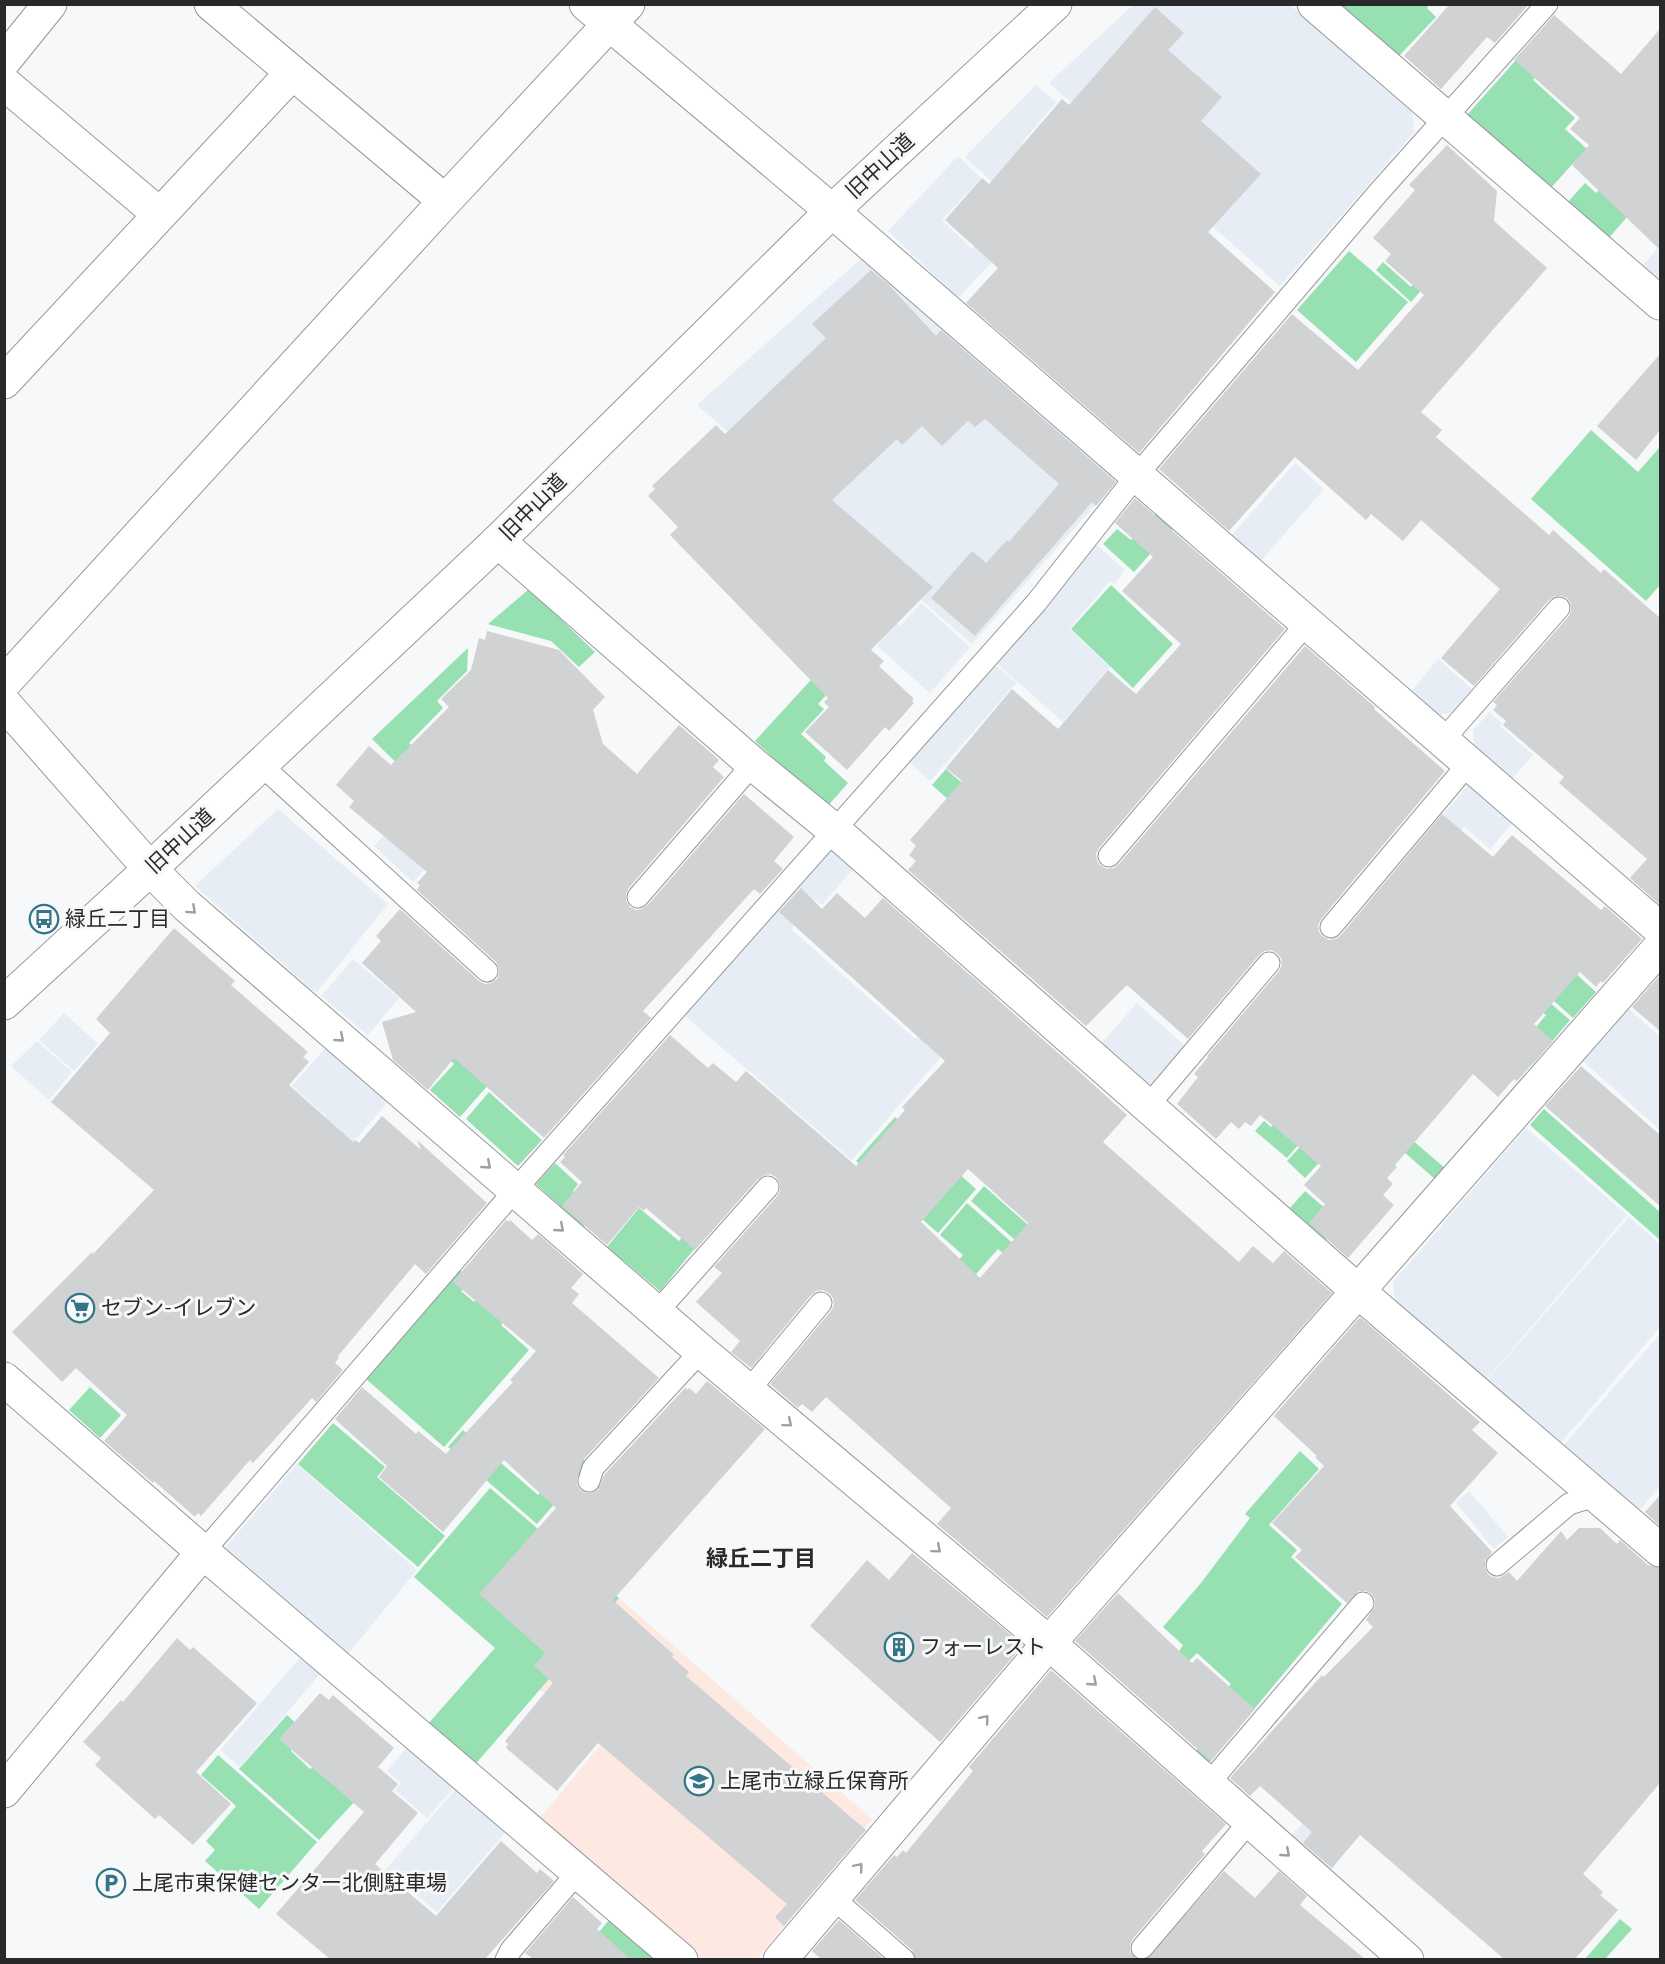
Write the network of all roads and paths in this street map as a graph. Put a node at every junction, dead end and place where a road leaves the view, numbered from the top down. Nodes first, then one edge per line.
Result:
1 (50, 4) edge
2 (211, 4) edge
3 (1056, 4) edge
4 (1314, 4) edge
5 (1547, 4) edge
6 (608, 11) edge
7 (4, 61) edge
8 (292, 73) junction
9 (4, 83) edge
10 (1445, 119) junction
11 (445, 201) junction
12 (832, 211) junction
13 (159, 214) junction
14 (1660, 303) edge
15 (4, 382) edge
16 (1137, 475) junction
17 (498, 541) junction
18 (1559, 608) dead end
19 (1307, 622) junction
20 (4, 683) edge
21 (4, 703) edge
22 (1443, 740) junction
23 (1469, 763) junction
24 (753, 764) junction
25 (261, 765) junction
26 (834, 830) junction
27 (1108, 856) dead end
28 (150, 869) junction
29 (638, 897) dead end
30 (1331, 927) dead end
31 (1660, 928) edge
32 (1660, 947) edge
33 (1269, 963) dead end
34 (487, 971) dead end
35 (4, 1003) edge
36 (1147, 1107) junction
37 (768, 1187) dead end
38 (516, 1190) junction
39 (1359, 1293) junction
40 (821, 1303) dead end
41 (657, 1312) junction
42 (701, 1351) junction
43 (4, 1379) edge
44 (749, 1390) junction
45 (589, 1481) dead end
46 (1598, 1494) junction
47 (1660, 1550) edge
48 (203, 1552) junction
49 (1497, 1565) dead end
50 (1363, 1604) dead end
51 (1049, 1643) junction
52 (1209, 1783) junction
53 (4, 1791) edge
54 (1250, 1821) junction
55 (578, 1872) junction
56 (833, 1898) junction
57 (1142, 1948) dead end
58 (1400, 1957) edge
59 (506, 1959) edge
60 (681, 1959) edge
61 (780, 1959) edge
62 (904, 1959) edge

1 - 7 street
2 - 8 street
3 - 12 street, 旧中山道
4 - 10 street
5 - 10 lane
6 - 11 street
6 - 12 street
8 - 11 street
8 - 13 street
9 - 13 street
10 - 14 street
10 - 16 lane
11 - 20 street
12 - 16 street
12 - 17 street, 旧中山道
13 - 15 street
16 - 19 street
16 - 26 lane
17 - 24 street
17 - 25 street, 旧中山道
18 - 22 lane
19 - 22 street
19 - 27 lane
21 - 28 street
22 - 23 street
23 - 30 lane
23 - 31 street
24 - 26 street
24 - 29 lane
25 - 28 street, 旧中山道
25 - 34 lane
26 - 36 street
26 - 38 lane
28 - 35 street, 旧中山道
28 -> 38 street
32 - 39 street
33 - 36 lane
36 - 39 street
37 - 41 lane
38 -> 41 street
38 - 48 lane
39 - 46 street
39 - 51 street
40 - 44 lane
41 - 42 street
42 - 44 street
42 - 45 lane
43 - 48 street
44 -> 51 street
46 - 47 street
46 - 49 lane
48 - 53 street
48 - 55 street
50 - 52 lane
51 -> 52 street
56 -> 51 street
52 - 54 street
54 - 57 lane
54 -> 58 street
55 - 59 lane
55 - 60 street
56 - 61 street
56 - 62 lane

